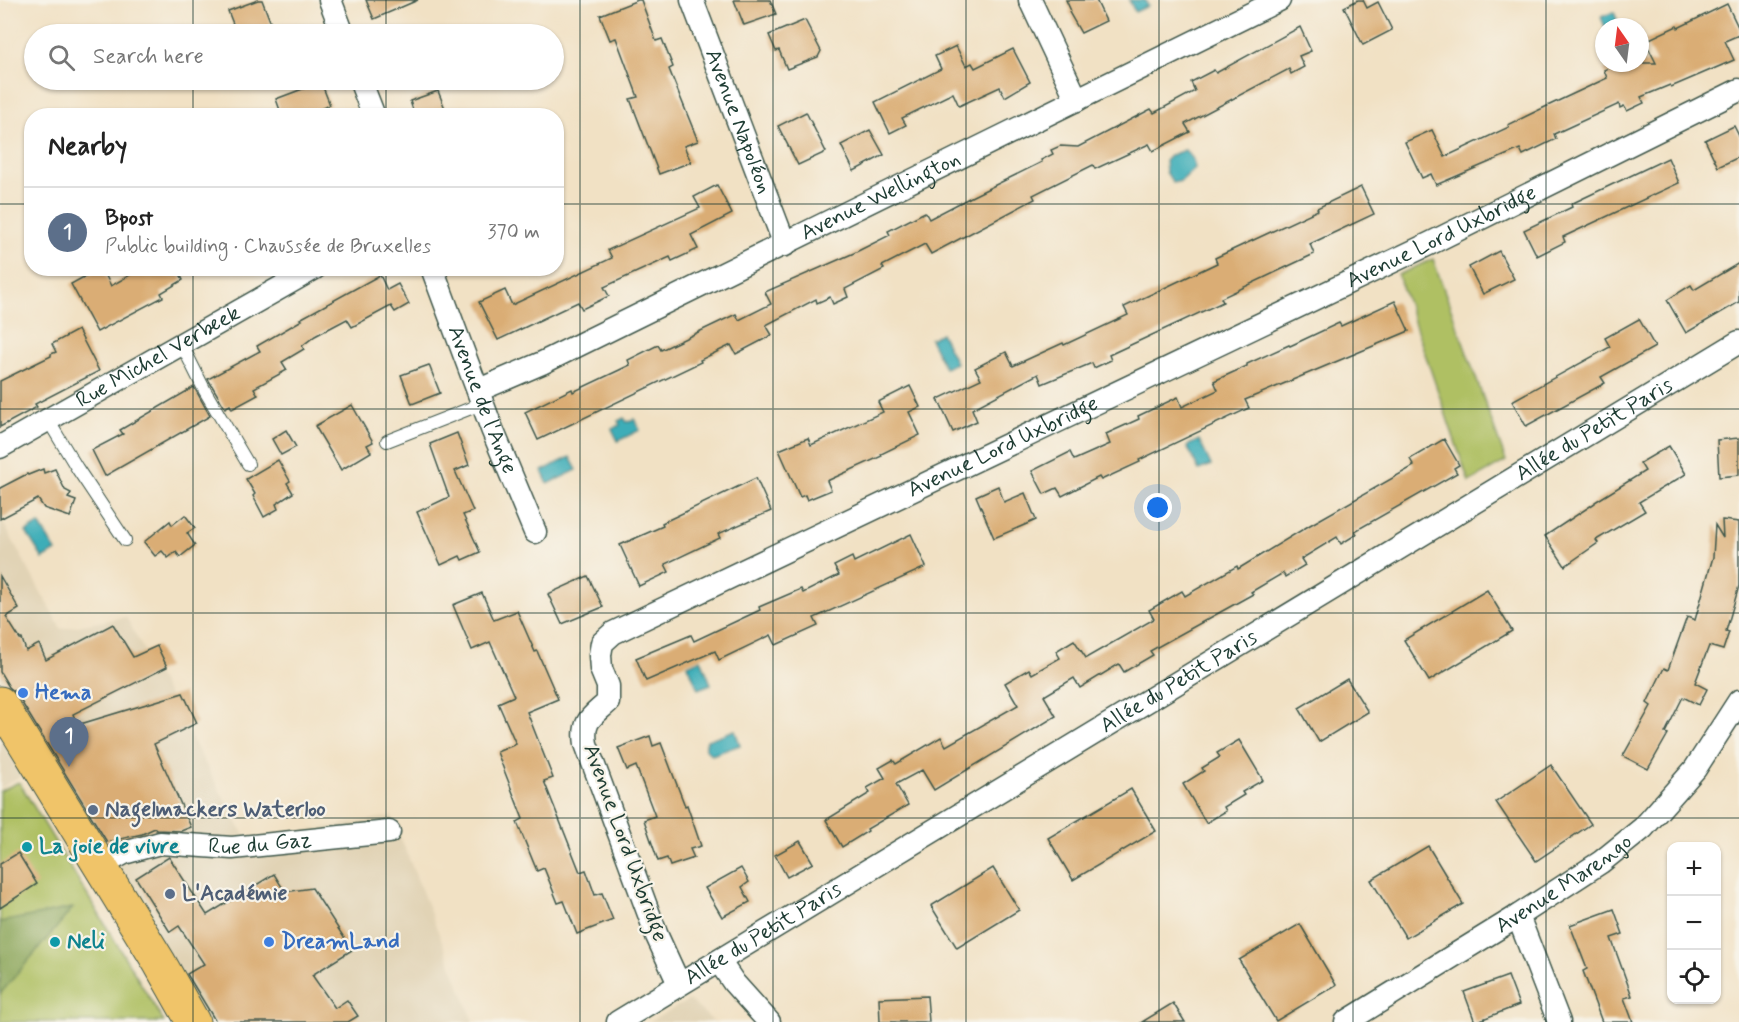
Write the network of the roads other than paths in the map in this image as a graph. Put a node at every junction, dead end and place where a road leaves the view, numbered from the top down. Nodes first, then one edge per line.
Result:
1 (330, 0) edge
2 (692, 0) edge
3 (1030, 0) edge
4 (1279, 0) edge
5 (339, 24) edge
6 (364, 90) edge
7 (1739, 90) edge
8 (1077, 100) junction
9 (371, 108) edge
10 (784, 245) junction
11 (301, 276) edge
12 (435, 276) edge
13 (1739, 342) edge
14 (181, 343) junction
15 (481, 397) junction
16 (48, 420) junction
17 (387, 441) dead end
18 (0, 447) edge
19 (248, 464) dead end
20 (535, 532) dead end
21 (125, 540) dead end
22 (1739, 701) edge
23 (0, 703) edge
24 (389, 832) dead end
25 (100, 866) junction
26 (1518, 916) junction
27 (719, 961) junction
28 (679, 984) junction
29 (193, 1022) edge
30 (618, 1022) edge
31 (769, 1022) edge
32 (1346, 1022) edge
33 (1559, 1022) edge

1 - 5 street
2 - 10 street, Avenue Napoléon
3 - 8 street
4 - 8 street, Avenue Wellington
6 - 9 street
7 - 28 street, Avenue Lord Uxbridge
8 - 10 street, Avenue Wellington
10 - 15 street, Avenue Wellington
11 - 14 street, Rue Michel Verbeek
12 - 15 street, Avenue de l'Ange
13 - 27 street, Allée du Petit Paris
14 - 16 street, Rue Michel Verbeek
14 - 19 lane
15 - 17 lane
15 - 20 street, Avenue de l'Ange
16 - 18 street, Rue Michel Verbeek
16 - 21 lane
22 - 26 street, Avenue Marengo
23 - 25 main road
24 - 25 street, Rue du Gaz
25 - 29 main road
26 - 32 street, Avenue Marengo
26 - 33 street
27 - 28 street, Allée du Petit Paris
27 - 31 street
28 - 30 street, Allée du Petit Paris

